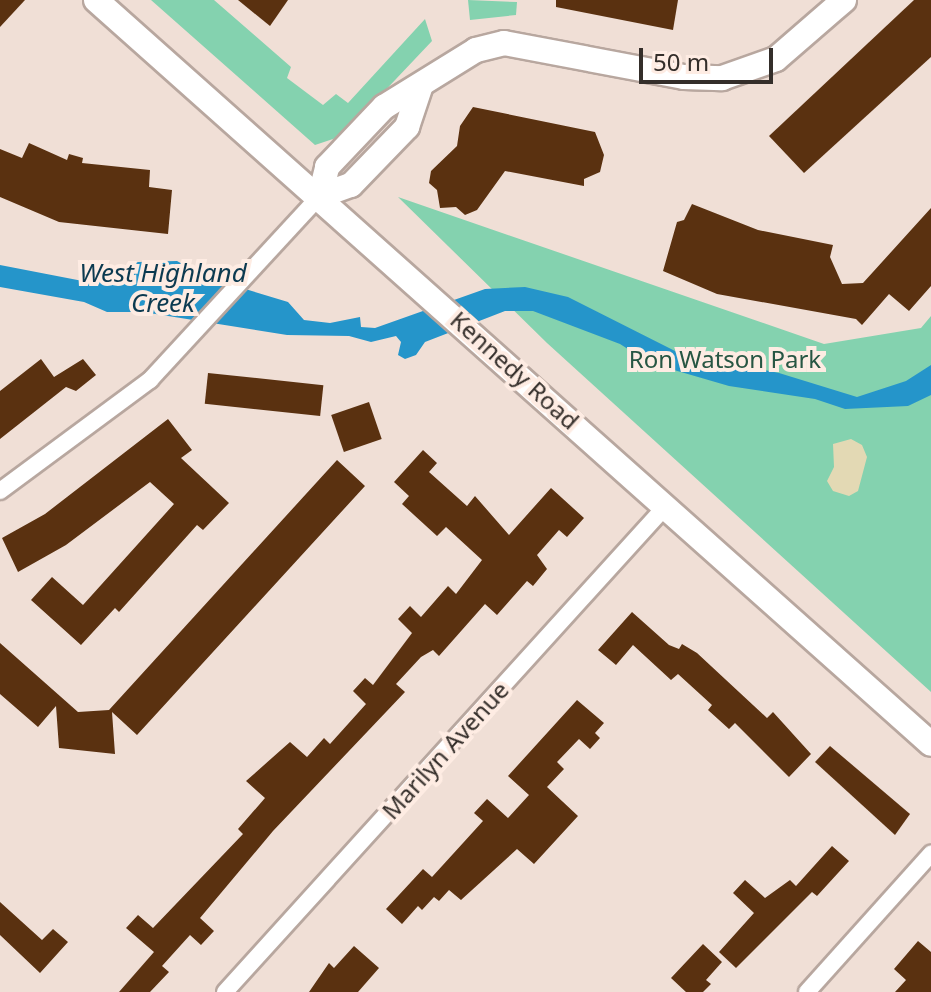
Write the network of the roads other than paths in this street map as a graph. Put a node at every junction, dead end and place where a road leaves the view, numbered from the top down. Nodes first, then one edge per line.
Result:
1 (96, 0) edge
2 (844, 0) edge
3 (320, 196) junction
4 (0, 491) edge
5 (665, 507) junction
6 (931, 744) edge
7 (931, 854) edge
8 (225, 992) edge
9 (807, 992) edge

1 - 3 main road, Kennedy Road
2 - 3 main road
3 - 4 street
3 - 5 main road, Kennedy Road
5 - 6 main road, Kennedy Road
5 - 8 street, Marilyn Avenue
7 - 9 street

